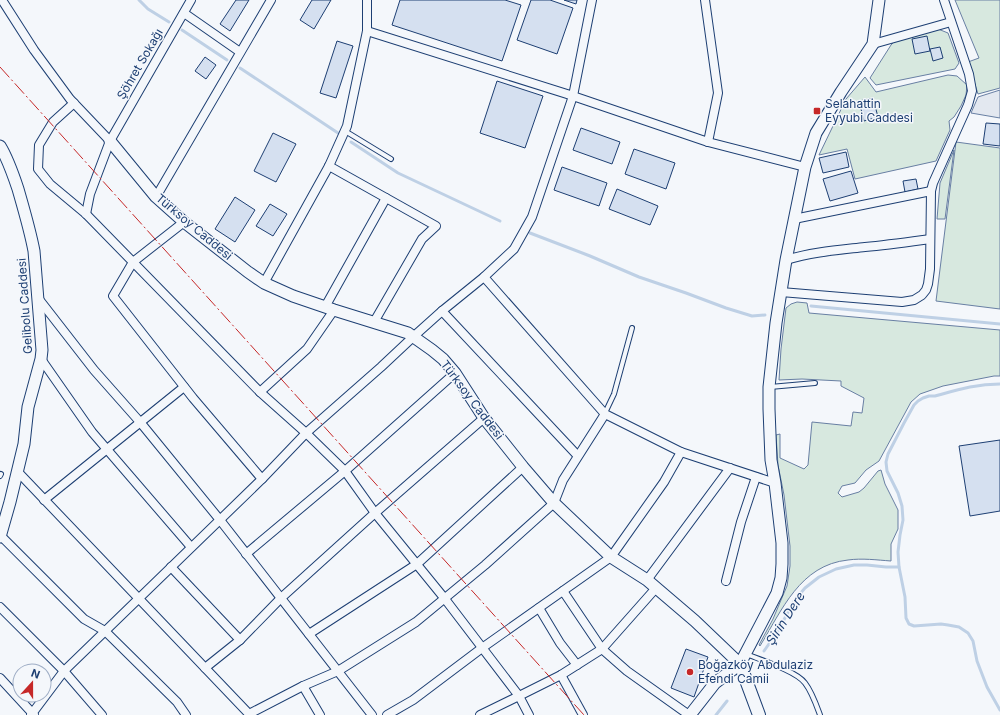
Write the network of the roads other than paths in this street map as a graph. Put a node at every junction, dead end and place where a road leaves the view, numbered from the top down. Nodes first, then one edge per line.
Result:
1 (2, 0) edge
2 (191, 0) edge
3 (271, 0) edge
4 (367, 0) edge
5 (592, 0) edge
6 (704, 0) edge
7 (879, 0) edge
8 (944, 0) edge
9 (184, 12) junction
10 (951, 22) junction
11 (367, 31) junction
12 (873, 44) junction
13 (240, 52) junction
14 (573, 96) junction
15 (74, 103) junction
16 (345, 131) junction
17 (110, 141) junction
18 (708, 142) junction
19 (0, 146) edge
20 (391, 160) dead end
21 (329, 166) junction
22 (805, 167) junction
23 (931, 191) junction
24 (156, 197) junction
25 (386, 198) junction
26 (86, 214) junction
27 (794, 219) junction
28 (184, 222) junction
29 (930, 239) junction
30 (786, 260) junction
31 (133, 262) junction
32 (484, 277) junction
33 (264, 283) junction
34 (781, 292) junction
35 (38, 298) junction
36 (329, 309) junction
37 (442, 311) junction
38 (374, 322) junction
39 (632, 328) dead end
40 (413, 337) junction
41 (41, 359) junction
42 (454, 373) junction
43 (815, 383) dead end
44 (184, 387) junction
45 (769, 387) junction
46 (260, 392) junction
47 (605, 414) junction
48 (484, 418) junction
49 (140, 422) junction
50 (306, 433) junction
51 (107, 449) junction
52 (681, 452) junction
53 (578, 456) junction
54 (523, 467) junction
55 (730, 468) junction
56 (345, 471) junction
57 (18, 472) junction
58 (756, 477) junction
59 (262, 479) junction
60 (775, 483) junction
61 (44, 500) junction
62 (554, 503) junction
63 (375, 513) junction
64 (220, 520) junction
65 (0, 536) edge
66 (192, 547) junction
67 (246, 554) junction
68 (611, 557) junction
69 (417, 564) junction
70 (171, 567) junction
71 (647, 580) junction
72 (726, 581) dead end
73 (656, 588) junction
74 (563, 591) junction
75 (281, 598) junction
76 (138, 599) junction
77 (445, 599) junction
78 (0, 607) edge
79 (539, 608) junction
80 (105, 631) junction
81 (309, 634) junction
82 (240, 640) junction
83 (482, 648) junction
84 (602, 649) junction
85 (742, 659) junction
86 (577, 665) junction
87 (205, 668) junction
88 (64, 671) junction
89 (338, 671) junction
90 (561, 674) junction
91 (0, 678) edge
92 (303, 686) junction
93 (520, 696) junction
94 (491, 712) edge
95 (32, 714) edge
96 (102, 715) edge
97 (186, 715) edge
98 (250, 715) edge
99 (320, 715) edge
100 (372, 715) edge
101 (387, 715) edge
102 (480, 715) edge
103 (529, 715) edge
104 (583, 715) edge
105 (690, 715) edge
106 (759, 715) edge
107 (820, 715) edge

1 - 15 street
2 - 9 street, Şöhret Sokağı
3 - 13 street
4 - 11 street
5 - 14 street
6 - 18 street
7 - 12 street
8 - 10 street
9 - 13 street
9 - 17 street, Şöhret Sokağı
10 - 12 street
10 - 23 street
11 - 14 street
11 - 16 street
12 - 22 street
13 - 24 street
14 - 18 street
14 - 32 street
15 - 17 street
15 - 26 street
16 - 20 lane
16 - 21 street
17 - 24 street, Türksoy Caddesi
17 - 26 street, Şöhret Sokağı
18 - 22 street
19 - 35 street, Gelibolu Caddesi
21 - 25 street
21 - 33 street
22 - 27 street
23 - 27 street
23 - 29 street
24 - 28 street, Türksoy Caddesi
25 - 36 street
25 - 38 street
26 - 31 street
27 - 30 street
28 - 31 street
28 - 33 street, Türksoy Caddesi
29 - 30 street
29 - 34 street
30 - 34 street
31 - 44 street
31 - 46 street
32 - 37 street
32 - 47 street
33 - 36 street, Türksoy Caddesi
34 - 45 street
35 - 41 street, Gelibolu Caddesi
35 - 49 street
36 - 38 street, Türksoy Caddesi
36 - 46 street
37 - 40 street
37 - 53 street
38 - 40 street, Türksoy Caddesi
39 - 47 lane
40 - 42 street, Türksoy Caddesi
40 - 50 street
41 - 51 street
41 - 57 street, Gelibolu Caddesi
42 - 48 street, Türksoy Caddesi
42 - 56 street
43 - 45 lane
44 - 49 street
44 - 59 street
45 - 60 street
46 - 50 street
47 - 52 street
47 - 53 street
48 - 54 street, Türksoy Caddesi
48 - 63 street
49 - 51 street
49 - 64 street
50 - 56 street
50 - 59 street
51 - 61 street
51 - 66 street
52 - 55 street
52 - 68 street
53 - 62 street
54 - 62 street, Türksoy Caddesi
54 - 69 street
55 - 58 street
55 - 71 street
56 - 63 street
56 - 67 street
57 - 61 street
57 - 65 street, Gelibolu Caddesi
58 - 60 street
58 - 72 street
59 - 64 street
60 - 85 street
61 - 76 street
62 - 68 street, Türksoy Caddesi
62 - 77 street
63 - 69 street
63 - 75 street
64 - 66 street
64 - 67 street
65 - 80 street
66 - 70 street
67 - 75 street
68 - 71 street, Türksoy Caddesi
68 - 74 street
69 - 77 street
69 - 81 street
70 - 76 street
70 - 82 street
71 - 73 street, Türksoy Caddesi
73 - 84 street
73 - 85 street, Türksoy Caddesi
74 - 79 street
74 - 84 street
75 - 81 street
75 - 82 street
76 - 80 street
76 - 87 street
77 - 83 street
77 - 89 street
78 - 88 street
79 - 83 street
79 - 86 street
80 - 88 street
80 - 97 street
81 - 89 street
82 - 87 street
83 - 93 street
83 - 101 street
84 - 86 street
84 - 105 street
85 - 105 street
85 - 106 main road, Türksoy Caddesi
85 - 107 lane
86 - 90 street
87 - 98 street
88 - 95 street
88 - 96 street
89 - 92 street
89 - 100 street
90 - 93 street
90 - 104 street
91 - 95 street
92 - 98 street
92 - 99 street
93 - 94 street
93 - 103 street
94 - 102 street

